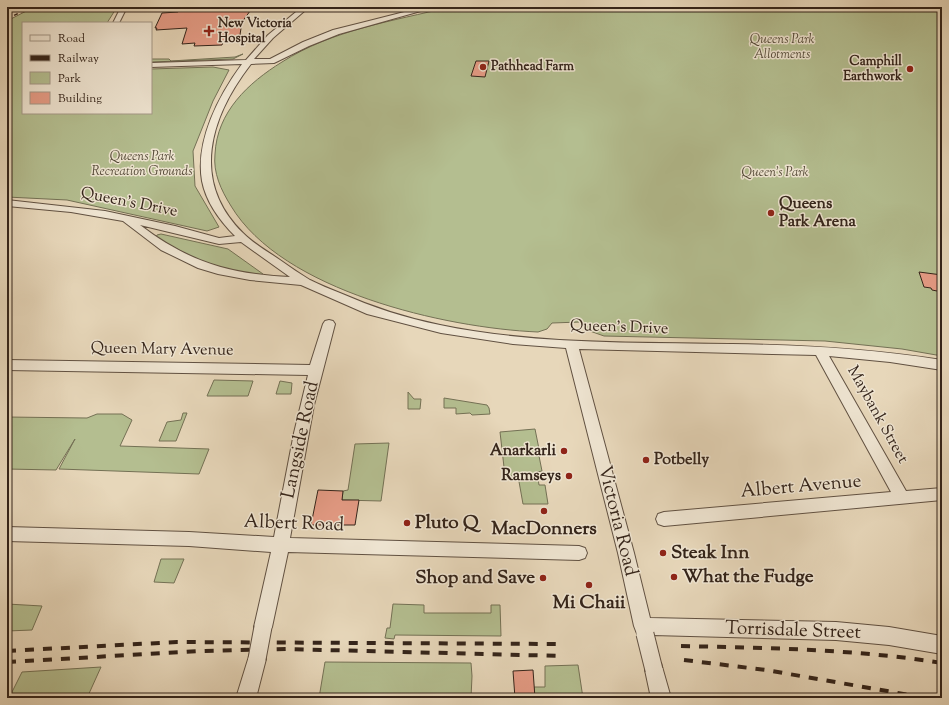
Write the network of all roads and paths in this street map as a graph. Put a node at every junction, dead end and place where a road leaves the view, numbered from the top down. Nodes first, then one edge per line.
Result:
1 (124, 7) edge
2 (306, 7) edge
3 (432, 7) edge
4 (116, 22) edge
5 (247, 62) junction
6 (152, 65) edge
7 (7, 203) edge
8 (126, 219) junction
9 (243, 239) junction
10 (303, 281) junction
11 (329, 324) dead end
12 (571, 344) junction
13 (820, 351) junction
14 (7, 365) edge
15 (942, 365) edge
16 (316, 370) junction
17 (942, 494) edge
18 (902, 498) junction
19 (664, 519) dead end
20 (7, 534) edge
21 (281, 545) junction
22 (578, 553) dead end
23 (644, 630) junction
24 (942, 645) edge
25 (246, 698) edge
26 (661, 698) edge

1 - 4 street
2 - 5 street
3 - 5 street
5 - 6 street
5 - 9 street
7 - 8 street, Queen's Drive
8 - 9 street, Queen's Drive
8 - 10 street
9 - 10 street
10 - 12 street, Queen's Drive
11 - 16 street, Langside Road
12 - 13 street, Queen's Drive
12 - 23 street, Victoria Road
13 - 15 street, Queen's Drive
13 - 18 street, Maybank Street
14 - 16 street, Queen Mary Avenue
16 - 21 street, Langside Road
17 - 18 street, Albert Avenue
18 - 19 street, Albert Avenue
20 - 21 street, Albert Road
21 - 22 street, Albert Road
21 - 25 street, Langside Road, bridge
23 - 24 street, Torrisdale Street
23 - 26 street, Victoria Road, bridge

